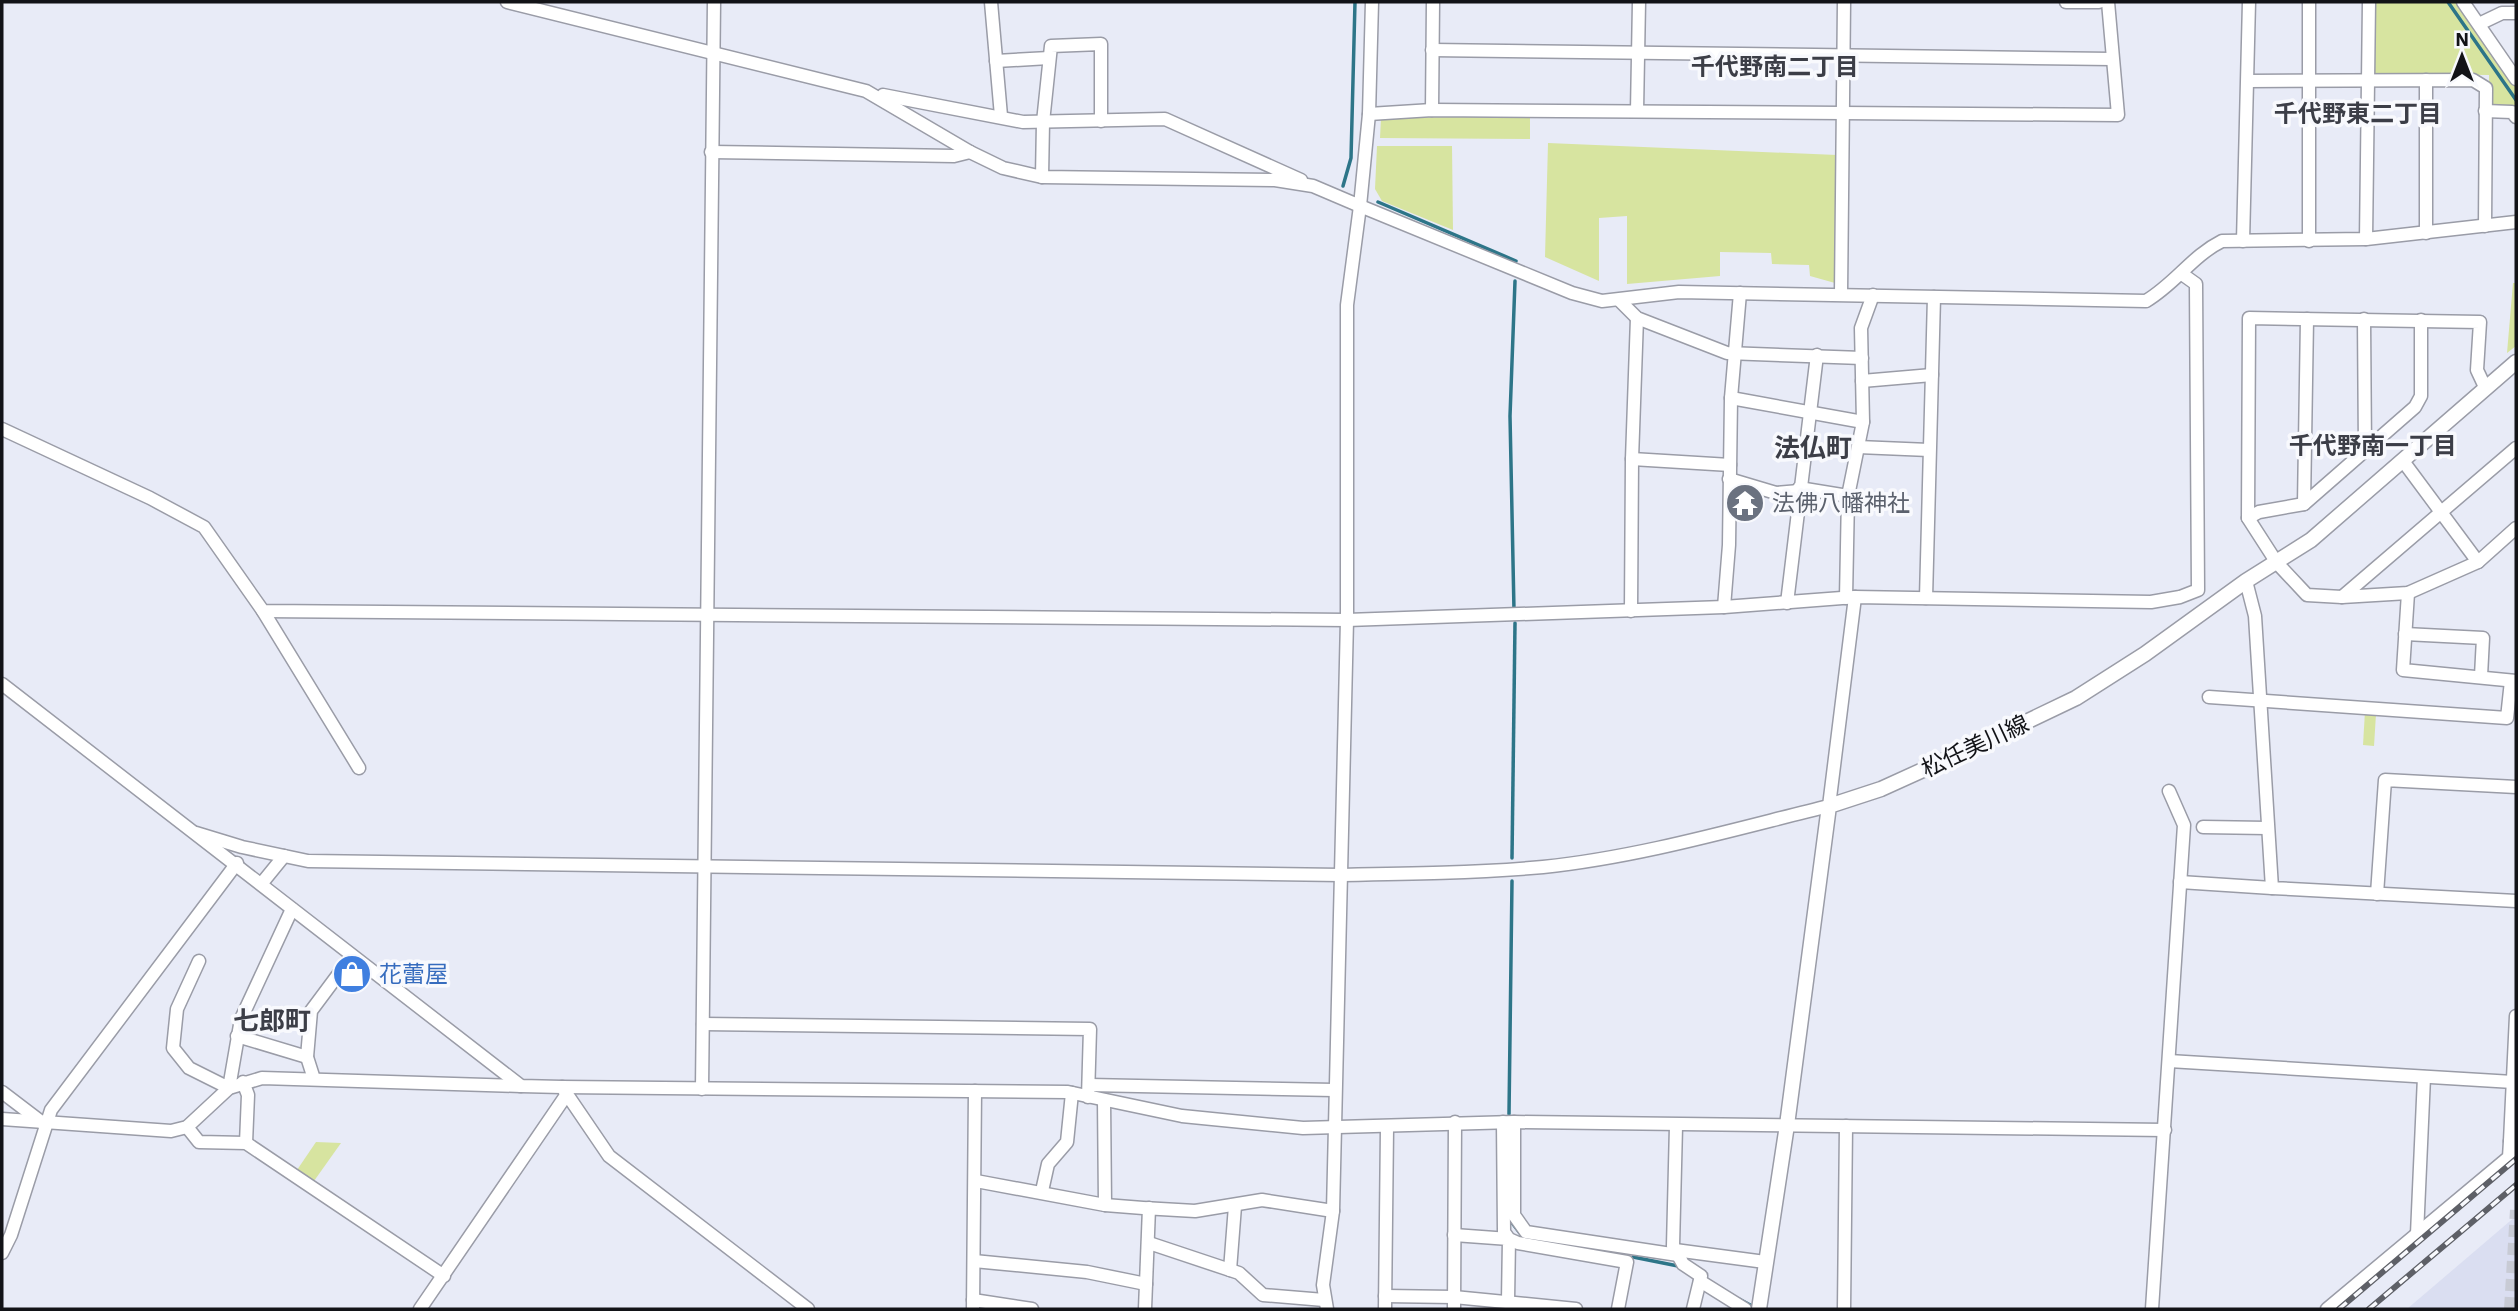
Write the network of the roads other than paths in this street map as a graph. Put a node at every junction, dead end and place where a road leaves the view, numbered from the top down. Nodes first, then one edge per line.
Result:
1 (507, 2) edge
2 (714, 2) edge
3 (991, 2) edge
4 (1372, 2) edge
5 (1433, 2) edge
6 (1639, 2) edge
7 (1844, 2) edge
8 (2066, 2) edge
9 (2097, 2) edge
10 (2108, 2) edge
11 (2249, 2) edge
12 (2309, 2) edge
13 (2369, 2) edge
14 (2463, 2) edge
15 (2502, 8) edge
16 (2516, 13) edge
17 (2479, 24) junction
18 (1432, 50) junction
19 (714, 51) junction
20 (1638, 54) junction
21 (1844, 57) junction
22 (1049, 58) junction
23 (2112, 59) junction
24 (996, 61) junction
25 (2516, 79) edge
26 (2309, 80) junction
27 (2368, 80) junction
28 (2426, 80) junction
29 (2248, 81) junction
30 (866, 91) junction
31 (1432, 110) junction
32 (1637, 111) junction
33 (2485, 111) junction
34 (1844, 113) junction
35 (1369, 114) junction
36 (1001, 117) junction
37 (2516, 117) edge
38 (1101, 121) junction
39 (1043, 122) junction
40 (711, 152) junction
41 (970, 152) junction
42 (1042, 177) junction
43 (1313, 186) junction
44 (1360, 206) junction
45 (2516, 222) edge
46 (2485, 226) junction
47 (2426, 233) junction
48 (2366, 239) junction
49 (2243, 241) junction
50 (2309, 241) junction
51 (2182, 274) junction
52 (1740, 293) junction
53 (1841, 294) junction
54 (1874, 295) junction
55 (1934, 297) junction
56 (1619, 300) junction
57 (1637, 318) junction
58 (2364, 318) junction
59 (2307, 319) junction
60 (2421, 320) junction
61 (1738, 353) junction
62 (1817, 355) junction
63 (1862, 358) junction
64 (2516, 362) edge
65 (1931, 375) junction
66 (1862, 380) junction
67 (2485, 387) junction
68 (1731, 398) junction
69 (1809, 414) junction
70 (1863, 422) junction
71 (2, 429) edge
72 (1858, 447) junction
73 (2516, 448) edge
74 (1930, 450) junction
75 (2365, 452) junction
76 (1632, 458) junction
77 (2403, 461) junction
78 (1730, 465) junction
79 (1729, 479) junction
80 (1799, 490) junction
81 (1848, 496) junction
82 (2304, 504) junction
83 (2443, 511) junction
84 (2248, 518) junction
85 (2516, 528) edge
86 (2478, 562) junction
87 (2277, 563) junction
88 (2246, 581) junction
89 (2407, 593) junction
90 (2342, 597) junction
91 (1850, 598) junction
92 (1926, 598) junction
93 (1787, 603) junction
94 (1724, 607) junction
95 (263, 611) junction
96 (1630, 611) junction
97 (708, 616) junction
98 (1347, 620) junction
99 (2405, 634) junction
100 (2480, 676) junction
101 (2514, 681) edge
102 (2, 684) edge
103 (2209, 697) dead end
104 (2259, 701) junction
105 (359, 768) dead end
106 (2516, 787) edge
107 (2169, 790) dead end
108 (1829, 806) junction
109 (2203, 827) dead end
110 (2267, 828) junction
111 (197, 833) junction
112 (284, 856) junction
113 (237, 863) junction
114 (705, 866) junction
115 (1341, 875) junction
116 (2180, 882) junction
117 (262, 883) junction
118 (2272, 888) junction
119 (2377, 894) junction
120 (2516, 901) edge
121 (292, 909) junction
122 (352, 956) junction
123 (199, 961) dead end
124 (2516, 1016) edge
125 (703, 1024) junction
126 (237, 1036) junction
127 (307, 1057) junction
128 (2169, 1061) junction
129 (2424, 1076) junction
130 (314, 1079) junction
131 (243, 1082) junction
132 (2513, 1082) junction
133 (521, 1086) junction
134 (229, 1088) junction
135 (702, 1089) junction
136 (564, 1090) junction
137 (1334, 1090) junction
138 (975, 1091) junction
139 (1088, 1091) junction
140 (2, 1092) edge
141 (1072, 1093) junction
142 (1104, 1100) junction
143 (2, 1119) edge
144 (1455, 1122) junction
145 (1508, 1122) junction
146 (45, 1124) junction
147 (1787, 1125) junction
148 (1676, 1126) junction
149 (1846, 1126) junction
150 (187, 1127) junction
151 (1387, 1128) junction
152 (1334, 1129) junction
153 (2165, 1130) junction
154 (2513, 1139) edge
155 (246, 1143) junction
156 (976, 1181) junction
157 (1042, 1191) junction
158 (1105, 1205) junction
159 (1235, 1206) junction
160 (1149, 1208) junction
161 (1334, 1211) junction
162 (2417, 1234) junction
163 (1454, 1235) junction
164 (1508, 1239) junction
165 (1149, 1243) junction
166 (4, 1245) edge
167 (1677, 1253) junction
168 (1628, 1256) junction
169 (974, 1261) junction
170 (1765, 1262) junction
171 (1230, 1270) junction
172 (444, 1276) junction
173 (1700, 1281) junction
174 (1146, 1284) junction
175 (1261, 1293) junction
176 (1508, 1301) junction
177 (1385, 1302) edge
178 (1454, 1303) edge
179 (973, 1305) edge
180 (1325, 1305) edge
181 (1760, 1306) edge
182 (420, 1309) edge
183 (808, 1309) edge
184 (1032, 1309) edge
185 (1145, 1309) edge
186 (1261, 1309) edge
187 (1576, 1309) edge
188 (1618, 1309) edge
189 (1693, 1309) edge
190 (1745, 1309) edge
191 (1844, 1309) edge
192 (2152, 1309) edge
193 (2327, 1309) edge

1 - 19 street
2 - 19 street
3 - 24 street
4 - 35 street
5 - 18 street
6 - 20 street
7 - 21 street
8 - 9 street
10 - 23 street
11 - 29 street
12 - 26 street
13 - 27 street
14 - 17 street
15 - 16 street
15 - 17 street
17 - 25 street
18 - 20 street
18 - 31 street
19 - 30 street
19 - 40 street
20 - 21 street
20 - 32 street
21 - 23 street
21 - 34 street
22 - 24 street
22 - 38 street
22 - 39 street
23 - 34 street
24 - 36 street
26 - 27 street
26 - 29 street
26 - 50 street
27 - 28 street
27 - 48 street
28 - 33 street
28 - 47 street
29 - 49 street
30 - 36 street
30 - 41 street
31 - 32 street
31 - 35 street
32 - 34 street
33 - 37 street
33 - 46 street
34 - 53 street
35 - 44 street
36 - 39 street
38 - 39 street
38 - 43 street
39 - 42 street
40 - 41 street
40 - 97 street
41 - 42 street
42 - 43 street
43 - 44 street
44 - 56 street
44 - 98 street
45 - 46 street
46 - 47 street
47 - 48 street
48 - 50 street
49 - 50 street
49 - 51 street
51 - 55 street
51 - 92 street
52 - 53 street
52 - 56 street
52 - 61 street
53 - 54 street
54 - 55 street
54 - 63 street
55 - 65 street
56 - 57 street
57 - 61 street
57 - 76 street
58 - 59 street
58 - 60 street
58 - 75 street
59 - 82 street
59 - 84 street
60 - 67 street
60 - 75 street
61 - 62 street
61 - 68 street
62 - 63 street
62 - 69 street
63 - 66 street
64 - 67 main road, 松任美川線
65 - 66 street
65 - 74 street
66 - 70 street
67 - 77 main road, 松任美川線
68 - 69 street
68 - 78 street
69 - 70 street
69 - 80 street
70 - 72 street
71 - 95 street
72 - 74 street
72 - 81 street
73 - 83 street
74 - 92 street
75 - 82 street
76 - 78 street
76 - 96 street
77 - 83 street
77 - 87 main road, 松任美川線
78 - 79 street
79 - 80 street
79 - 94 street
80 - 81 street
80 - 93 street
81 - 91 street
82 - 84 street
83 - 86 street
83 - 90 street
84 - 87 street
85 - 86 street
86 - 89 street
87 - 88 main road, 松任美川線
87 - 90 street
88 - 104 street
88 - 108 main road, 松任美川線
89 - 90 street
89 - 99 street
91 - 92 street
91 - 93 street
91 - 108 street
93 - 94 street
94 - 96 street
95 - 97 street
95 - 105 street
96 - 98 street
97 - 98 street
97 - 114 street
98 - 115 street
99 - 100 street
99 - 100 street
100 - 101 street
101 - 104 street
102 - 111 street
103 - 104 street
104 - 110 street
106 - 119 street
107 - 116 street
108 - 115 street
108 - 147 main road
109 - 110 street
110 - 118 street
111 - 112 street
111 - 113 street
112 - 114 street
112 - 117 street
113 - 117 street
113 - 146 street
114 - 115 street
114 - 125 street
115 - 137 street
116 - 118 street
116 - 128 street
117 - 121 street
118 - 119 street
119 - 120 street
121 - 122 street
121 - 126 street
122 - 127 street
122 - 133 street
123 - 134 street
124 - 132 street
125 - 135 street
125 - 139 street
126 - 127 street
126 - 134 street
127 - 130 street
128 - 129 street
128 - 153 street
129 - 132 street
129 - 162 street
130 - 131 street
130 - 133 street
131 - 134 street
131 - 155 street
132 - 154 street
133 - 136 street
134 - 150 street
135 - 136 street
135 - 138 street
136 - 172 street
136 - 183 street
137 - 139 street
137 - 152 street
138 - 141 street
138 - 156 street
139 - 141 street
139 - 142 street
140 - 146 street
141 - 157 street
142 - 152 street
142 - 158 street
143 - 146 street
144 - 145 street
144 - 151 street
144 - 163 street
145 - 148 street
145 - 164 street
145 - 168 street
146 - 150 street
146 - 166 street
147 - 148 street
147 - 149 street
147 - 170 main road
148 - 167 street
149 - 153 street
149 - 191 street
150 - 155 street
151 - 152 street
151 - 177 street
152 - 161 street
153 - 192 street
154 - 162 street
155 - 172 street
156 - 157 street
156 - 169 street
157 - 158 street
158 - 160 street
159 - 160 street
159 - 161 street
159 - 171 street
160 - 165 street
161 - 180 street
162 - 193 street
163 - 164 street
163 - 178 street
164 - 168 street
164 - 176 street
165 - 171 street
165 - 174 street
167 - 168 street
167 - 170 street
167 - 173 street
168 - 188 street
169 - 174 street
169 - 179 street
170 - 181 main road
171 - 175 street
172 - 182 street
173 - 189 street
173 - 190 street
174 - 185 street
175 - 180 street
175 - 186 street
176 - 178 street
176 - 187 street
177 - 178 street
179 - 184 street

